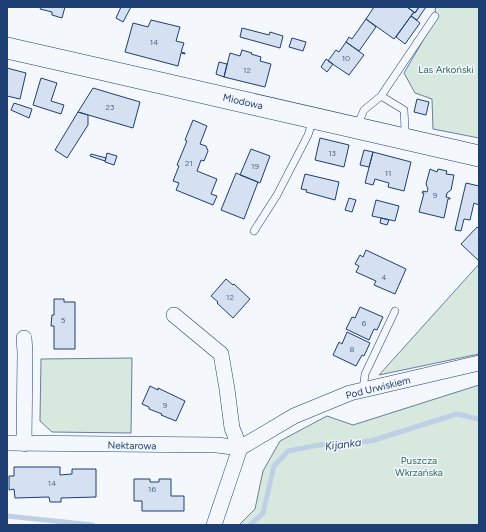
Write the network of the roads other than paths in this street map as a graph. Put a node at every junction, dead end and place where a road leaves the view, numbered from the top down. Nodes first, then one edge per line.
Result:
1 (435, 16) dead end
2 (7, 48) edge
3 (381, 96) junction
4 (313, 118) junction
5 (356, 127) junction
6 (404, 138) junction
7 (479, 156) edge
8 (254, 231) dead end
9 (395, 311) dead end
10 (174, 315) dead end
11 (24, 338) dead end
12 (479, 363) edge
13 (363, 390) junction
14 (7, 443) edge
15 (24, 444) junction
16 (240, 448) junction
17 (214, 525) edge

1 - 3 lane
2 - 4 street, Miodowa
3 - 5 lane
3 - 6 lane
4 - 5 street, Miodowa
4 - 8 lane
5 - 6 street, Miodowa
6 - 7 street, Miodowa
9 - 13 lane
10 - 16 street
11 - 15 street
12 - 13 street, Pod Urwiskiem
13 - 16 street, Pod Urwiskiem
14 - 15 street, Nektarowa
15 - 16 street, Nektarowa
16 - 17 street

